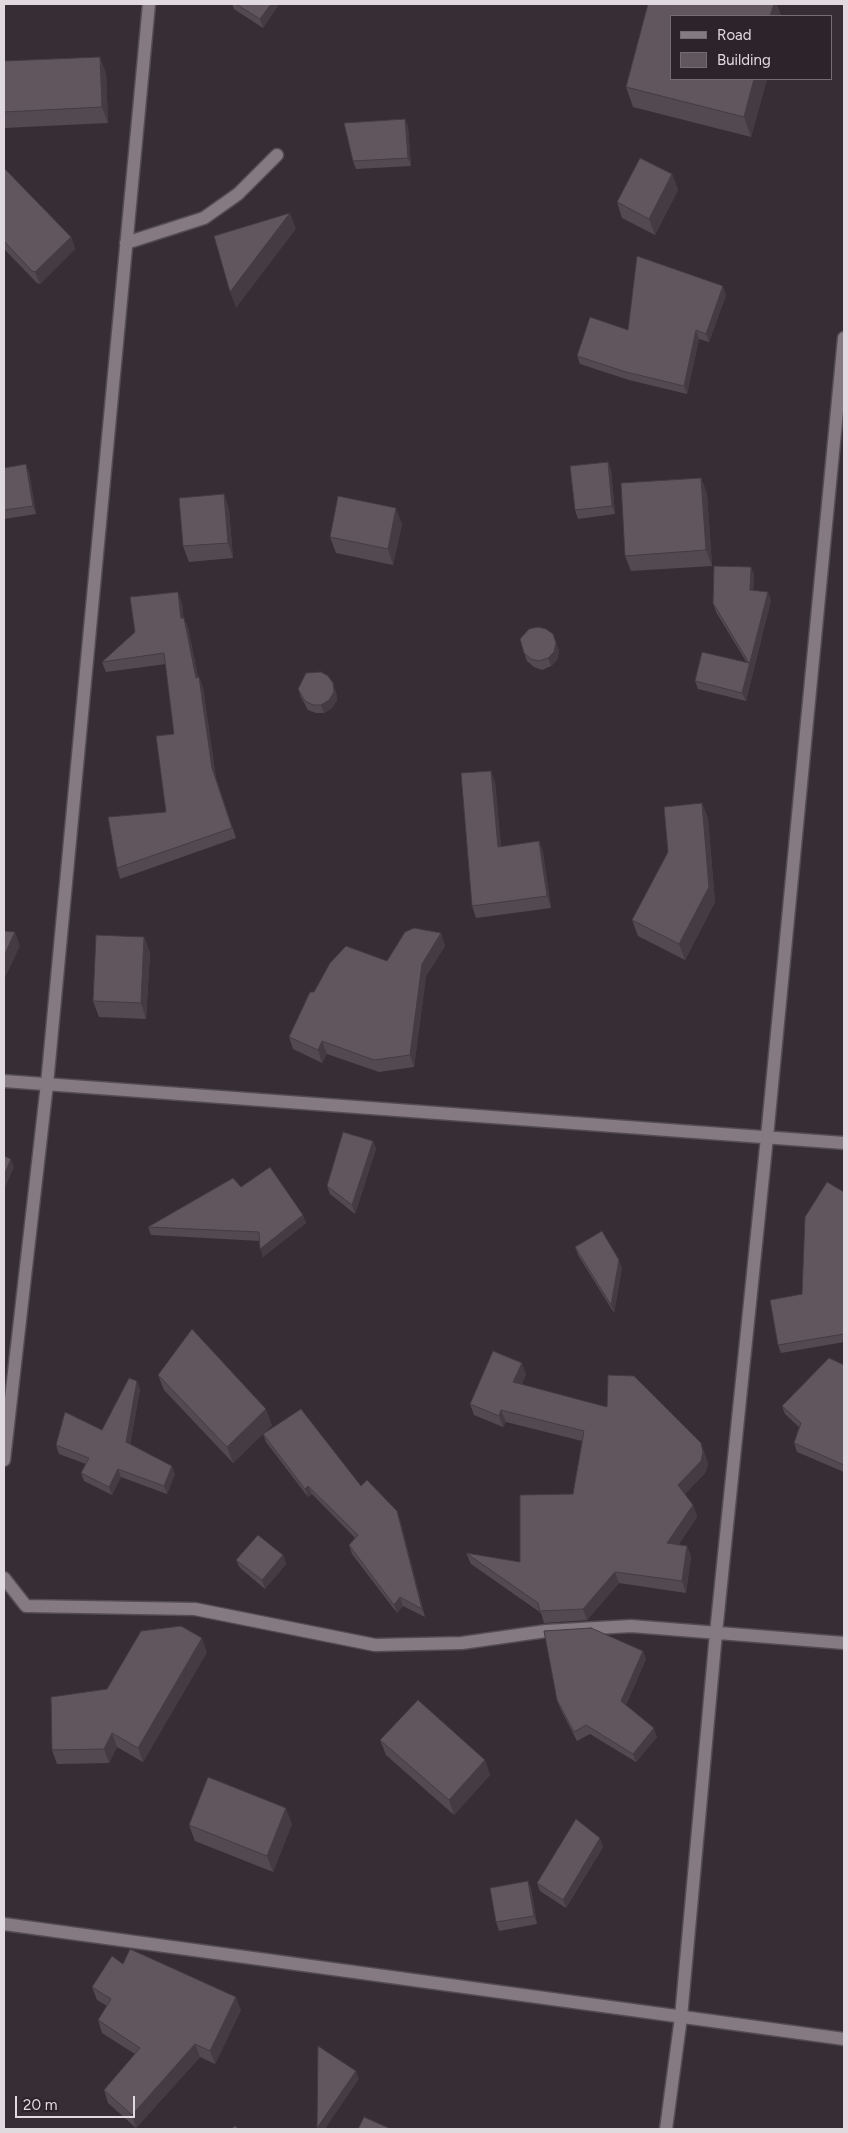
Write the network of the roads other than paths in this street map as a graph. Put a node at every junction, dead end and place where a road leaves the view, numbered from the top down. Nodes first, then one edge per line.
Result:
1 (149, 4) edge
2 (277, 155) dead end
3 (126, 244) junction
4 (844, 338) edge
5 (4, 1081) edge
6 (47, 1084) junction
7 (767, 1137) junction
8 (844, 1143) edge
9 (4, 1460) edge
10 (4, 1578) edge
11 (716, 1634) junction
12 (844, 1643) edge
13 (4, 1924) edge
14 (682, 2017) junction
15 (844, 2039) edge
16 (666, 2129) edge

1 - 3 street
2 - 3 street
3 - 6 street
4 - 7 street
5 - 6 street
6 - 7 street
6 - 9 street
7 - 8 street
7 - 11 street
10 - 11 street
11 - 12 street
11 - 14 street
13 - 14 street
14 - 15 street
14 - 16 street

